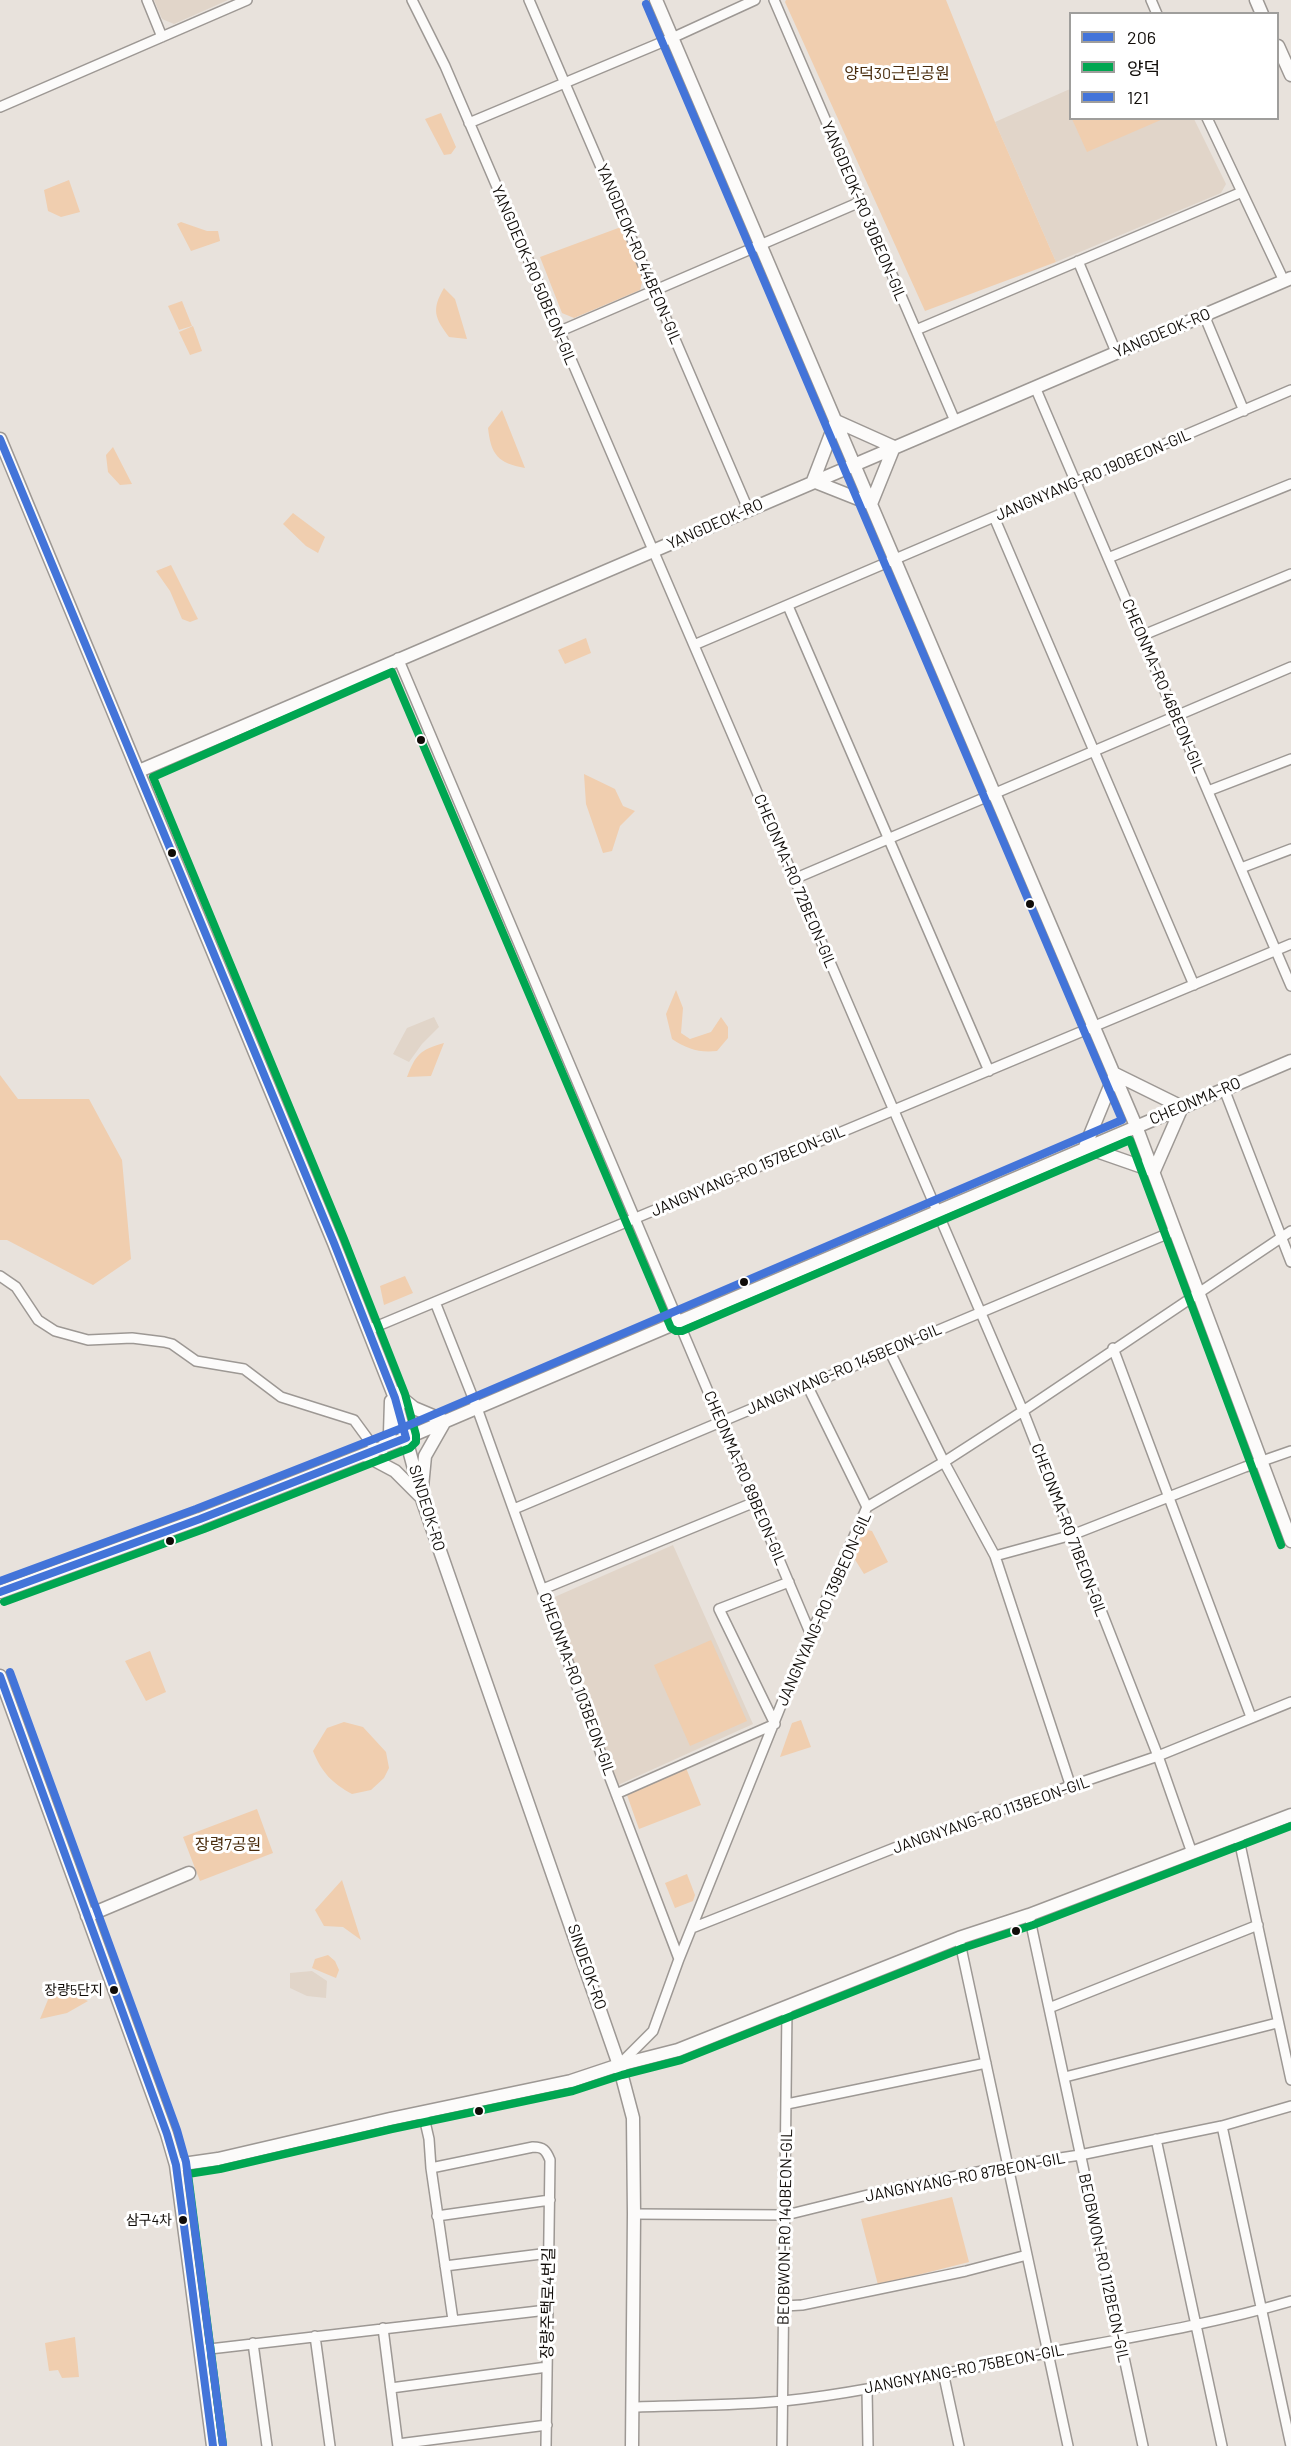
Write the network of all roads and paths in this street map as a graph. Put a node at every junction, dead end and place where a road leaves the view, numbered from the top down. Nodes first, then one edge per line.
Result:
1 (147, 0) edge
2 (247, 0) edge
3 (412, 0) edge
4 (530, 0) edge
5 (656, 0) edge
6 (755, 0) edge
7 (774, 0) edge
8 (162, 37) junction
9 (672, 38) junction
10 (1279, 48) edge
11 (1291, 75) edge
12 (565, 83) junction
13 (0, 107) edge
14 (1208, 120) edge
15 (469, 123) junction
16 (1242, 192) junction
17 (860, 202) junction
18 (761, 243) junction
19 (1078, 261) junction
20 (1288, 280) edge
21 (655, 291) junction
22 (1204, 315) junction
23 (916, 330) junction
24 (558, 332) junction
25 (1116, 352) junction
26 (1035, 387) junction
27 (1291, 390) edge
28 (1244, 411) junction
29 (836, 421) junction
30 (955, 421) junction
31 (0, 439) edge
32 (894, 447) junction
33 (854, 464) junction
34 (813, 481) junction
35 (1076, 482) junction
36 (1291, 484) edge
37 (871, 504) junction
38 (748, 509) junction
39 (994, 517) junction
40 (654, 551) junction
41 (1108, 558) junction
42 (894, 560) junction
43 (1291, 574) edge
44 (788, 606) junction
45 (1141, 636) junction
46 (694, 645) junction
47 (398, 658) junction
48 (1291, 667) edge
49 (1176, 716) junction
50 (1095, 751) junction
51 (1291, 759) edge
52 (139, 771) junction
53 (1208, 791) junction
54 (996, 794) junction
55 (889, 839) junction
56 (1291, 849) edge
57 (1241, 868) junction
58 (794, 879) junction
59 (1291, 944) edge
60 (1276, 951) junction
61 (1194, 985) junction
62 (1291, 986) edge
63 (1095, 1027) junction
64 (1291, 1061) edge
65 (989, 1071) junction
66 (1115, 1074) junction
67 (1224, 1089) junction
68 (1182, 1107) junction
69 (893, 1111) junction
70 (1136, 1126) junction
71 (1085, 1147) junction
72 (1154, 1171) junction
73 (936, 1211) junction
74 (635, 1219) junction
75 (1174, 1231) junction
76 (1291, 1231) edge
77 (1281, 1238) junction
78 (1291, 1262) edge
79 (0, 1276) edge
80 (1197, 1294) junction
81 (435, 1302) junction
82 (979, 1312) junction
83 (678, 1321) junction
84 (368, 1330) junction
85 (1113, 1348) junction
86 (889, 1350) junction
87 (807, 1385) junction
88 (392, 1390) junction
89 (477, 1408) junction
90 (1023, 1411) junction
91 (445, 1421) junction
92 (720, 1421) junction
93 (406, 1438) junction
94 (375, 1451) junction
95 (1291, 1451) edge
96 (944, 1462) junction
97 (1261, 1462) junction
98 (422, 1497) junction
99 (1168, 1498) junction
100 (755, 1502) junction
101 (867, 1507) junction
102 (514, 1509) junction
103 (1072, 1535) junction
104 (1291, 1541) edge
105 (995, 1556) junction
106 (789, 1582) junction
107 (543, 1589) junction
108 (0, 1592) edge
109 (811, 1635) junction
110 (0, 1676) edge
111 (1291, 1702) edge
112 (1251, 1717) junction
113 (775, 1724) junction
114 (1158, 1756) junction
115 (1071, 1787) junction
116 (616, 1794) junction
117 (1291, 1815) edge
118 (1238, 1835) junction
119 (1192, 1853) junction
120 (189, 1873) dead end
121 (1029, 1915) junction
122 (87, 1916) junction
123 (1258, 1925) junction
124 (692, 1928) junction
125 (959, 1938) junction
126 (679, 1959) junction
127 (787, 2008) junction
128 (1049, 2008) junction
129 (1277, 2024) junction
130 (986, 2063) junction
131 (620, 2064) junction
132 (1065, 2077) junction
133 (1291, 2080) edge
134 (787, 2104) junction
135 (1291, 2106) edge
136 (423, 2113) junction
137 (1222, 2126) junction
138 (1156, 2139) junction
139 (1080, 2155) junction
140 (176, 2165) junction
141 (1008, 2166) junction
142 (430, 2168) junction
143 (550, 2200) junction
144 (634, 2214) junction
145 (786, 2215) junction
146 (437, 2216) junction
147 (549, 2253) junction
148 (1027, 2255) junction
149 (445, 2266) junction
150 (1291, 2301) edge
151 (784, 2306) junction
152 (548, 2310) junction
153 (1262, 2310) junction
154 (453, 2320) junction
155 (1197, 2323) junction
156 (383, 2328) junction
157 (315, 2336) junction
158 (1120, 2339) junction
159 (253, 2343) junction
160 (201, 2350) junction
161 (1048, 2352) junction
162 (547, 2367) junction
163 (943, 2372) junction
164 (391, 2388) junction
165 (867, 2389) junction
166 (782, 2401) junction
167 (633, 2407) junction
168 (547, 2425) junction
169 (398, 2445) edge
170 (213, 2446) edge
171 (267, 2446) edge
172 (330, 2446) edge
173 (546, 2446) edge
174 (632, 2446) edge
175 (782, 2446) edge
176 (868, 2446) edge
177 (959, 2446) edge
178 (1068, 2446) edge
179 (1143, 2446) edge
180 (1222, 2446) edge
181 (1291, 2446) edge

1 - 8 street
2 - 8 street
3 - 15 street, YANGDEOK-RO 50BEON-GIL
4 - 12 street, YANGDEOK-RO 44BEON-GIL
5 - 9 street
6 - 9 street
7 - 17 street, YANGDEOK-RO 30BEON-GIL
8 - 13 street
9 - 12 street
9 - 18 street
10 - 11 street
12 - 15 street
12 - 21 street, YANGDEOK-RO 44BEON-GIL
14 - 16 street
15 - 24 street, YANGDEOK-RO 50BEON-GIL
16 - 19 street
16 - 20 street
17 - 18 street
17 - 23 street, YANGDEOK-RO 30BEON-GIL
18 - 21 street
18 - 29 street
19 - 23 street
19 - 25 street
20 - 22 street, YANGDEOK-RO
21 - 24 street
21 - 38 street, YANGDEOK-RO 44BEON-GIL
22 - 25 street, YANGDEOK-RO
22 - 28 street
23 - 30 street, YANGDEOK-RO 30BEON-GIL
24 - 40 street, YANGDEOK-RO 50BEON-GIL
25 - 26 street, YANGDEOK-RO
26 - 30 street, YANGDEOK-RO
26 - 35 street, CHEONMA-RO 46BEON-GIL
27 - 28 street, JANGNYANG-RO 190BEON-GIL
28 - 35 street, JANGNYANG-RO 190BEON-GIL
29 - 32 street
29 - 33 street
29 - 34 street
30 - 32 street, YANGDEOK-RO
31 - 52 street, SINDEOK-RO
32 - 33 street, YANGDEOK-RO
32 - 37 street
33 - 34 street, YANGDEOK-RO
33 - 37 street
34 - 37 street
34 - 38 street, YANGDEOK-RO
35 - 39 street, JANGNYANG-RO 190BEON-GIL
35 - 41 street, CHEONMA-RO 46BEON-GIL
36 - 41 street
37 - 42 street
38 - 40 street, YANGDEOK-RO
39 - 42 street, JANGNYANG-RO 190BEON-GIL
39 - 50 street
40 - 46 street, CHEONMA-RO 72BEON-GIL
40 - 47 street, YANGDEOK-RO
41 - 45 street, CHEONMA-RO 46BEON-GIL
42 - 44 street, JANGNYANG-RO 190BEON-GIL
42 - 54 street
43 - 45 street
44 - 46 street, JANGNYANG-RO 190BEON-GIL
44 - 55 street
45 - 49 street, CHEONMA-RO 46BEON-GIL
46 - 58 street, CHEONMA-RO 72BEON-GIL
47 - 52 street, YANGDEOK-RO
47 - 74 street, CHEONMA-RO 89BEON-GIL
48 - 49 street
49 - 50 street
49 - 53 street, CHEONMA-RO 46BEON-GIL
50 - 54 street
50 - 61 street
51 - 53 street
52 - 84 street, SINDEOK-RO
53 - 57 street, CHEONMA-RO 46BEON-GIL
54 - 55 street
54 - 63 street
55 - 58 street
55 - 65 street
56 - 57 street
57 - 60 street, CHEONMA-RO 46BEON-GIL
58 - 69 street, CHEONMA-RO 72BEON-GIL
59 - 60 street, JANGNYANG-RO 157BEON-GIL
60 - 61 street, JANGNYANG-RO 157BEON-GIL
60 - 62 street, CHEONMA-RO 46BEON-GIL
61 - 63 street, JANGNYANG-RO 157BEON-GIL
63 - 65 street, JANGNYANG-RO 157BEON-GIL
63 - 66 street
64 - 67 street, CHEONMA-RO
65 - 69 street, JANGNYANG-RO 157BEON-GIL
66 - 68 street
66 - 70 street
66 - 71 street
67 - 68 street, CHEONMA-RO
67 - 77 street
68 - 70 street, CHEONMA-RO
68 - 72 street
69 - 73 street, CHEONMA-RO 72BEON-GIL
69 - 74 street, JANGNYANG-RO 157BEON-GIL
70 - 71 street, CHEONMA-RO
70 - 72 street
71 - 72 street
71 - 73 street, CHEONMA-RO
72 - 75 street
73 - 82 street, CHEONMA-RO 71BEON-GIL
73 - 83 street, CHEONMA-RO
74 - 81 street, JANGNYANG-RO 157BEON-GIL
74 - 83 street, CHEONMA-RO 89BEON-GIL
75 - 80 street
75 - 82 street, JANGNYANG-RO 145BEON-GIL
76 - 77 street, JANGNYANG-RO 139BEON-GIL
77 - 78 street
77 - 80 street, JANGNYANG-RO 139BEON-GIL
79 - 94 street
80 - 85 street, JANGNYANG-RO 139BEON-GIL
80 - 97 street
81 - 84 street, JANGNYANG-RO 157BEON-GIL
81 - 89 street, CHEONMA-RO 103BEON-GIL
82 - 86 street, JANGNYANG-RO 145BEON-GIL
82 - 90 street, CHEONMA-RO 71BEON-GIL
83 - 89 street, CHEONMA-RO
83 - 92 street, CHEONMA-RO 89BEON-GIL
84 - 88 street, SINDEOK-RO
85 - 90 street, JANGNYANG-RO 139BEON-GIL
85 - 99 street
86 - 87 street, JANGNYANG-RO 145BEON-GIL
86 - 96 street
87 - 92 street, JANGNYANG-RO 145BEON-GIL
87 - 101 street
88 - 91 street
88 - 93 street, SINDEOK-RO
88 - 94 street
89 - 91 street, CHEONMA-RO
89 - 102 street, CHEONMA-RO 103BEON-GIL
90 - 96 street, JANGNYANG-RO 139BEON-GIL
90 - 103 street, CHEONMA-RO 71BEON-GIL
91 - 93 street, CHEONMA-RO
91 - 98 street
92 - 100 street, CHEONMA-RO 89BEON-GIL
92 - 102 street, JANGNYANG-RO 145BEON-GIL
93 - 94 street, CHEONMA-RO
93 - 98 street, SINDEOK-RO
94 - 98 street
94 - 108 street, CHEONMA-RO
95 - 97 street
96 - 101 street, JANGNYANG-RO 139BEON-GIL
96 - 105 street
97 - 99 street
97 - 104 street
98 - 131 street, SINDEOK-RO
99 - 103 street
99 - 112 street
100 - 106 street, CHEONMA-RO 89BEON-GIL
100 - 107 street
101 - 109 street, JANGNYANG-RO 139BEON-GIL
102 - 107 street, CHEONMA-RO 103BEON-GIL
103 - 105 street
103 - 114 street, CHEONMA-RO 71BEON-GIL
105 - 115 street
106 - 109 street, CHEONMA-RO 89BEON-GIL
106 - 113 street
107 - 116 street, CHEONMA-RO 103BEON-GIL
109 - 113 street, JANGNYANG-RO 139BEON-GIL
110 - 122 street
111 - 112 street, JANGNYANG-RO 113BEON-GIL
112 - 114 street, JANGNYANG-RO 113BEON-GIL
113 - 116 street
113 - 124 street, JANGNYANG-RO 139BEON-GIL
114 - 115 street, JANGNYANG-RO 113BEON-GIL
114 - 119 street, CHEONMA-RO 71BEON-GIL
115 - 124 street, JANGNYANG-RO 113BEON-GIL
116 - 126 street, CHEONMA-RO 103BEON-GIL
117 - 118 street
118 - 119 street
118 - 123 street
119 - 121 street
120 - 122 street
121 - 125 street
121 - 128 street, BEOBWON-RO 112BEON-GIL
122 - 140 street
123 - 128 street
123 - 129 street
124 - 126 street, JANGNYANG-RO 139BEON-GIL
125 - 127 street
125 - 130 street
126 - 131 street, JANGNYANG-RO 139BEON-GIL
127 - 131 street
127 - 134 street, BEOBWON-RO 140BEON-GIL
128 - 132 street, BEOBWON-RO 112BEON-GIL
129 - 132 street
129 - 133 street
130 - 134 street
130 - 141 street
131 - 136 street
131 - 144 street, SINDEOK-RO
132 - 139 street, BEOBWON-RO 112BEON-GIL
134 - 145 street, BEOBWON-RO 140BEON-GIL
135 - 137 street, JANGNYANG-RO 87BEON-GIL
136 - 140 street
136 - 142 street
137 - 138 street, JANGNYANG-RO 87BEON-GIL
137 - 153 street
138 - 139 street, JANGNYANG-RO 87BEON-GIL
138 - 155 street
139 - 141 street, JANGNYANG-RO 87BEON-GIL
139 - 158 street, BEOBWON-RO 112BEON-GIL
140 - 160 street
141 - 145 street, JANGNYANG-RO 87BEON-GIL
141 - 148 street
142 - 143 street, 장량주택로4번길
142 - 146 street
143 - 146 street
143 - 147 street, 장량주택로4번길
144 - 145 street, JANGNYANG-RO 87BEON-GIL
144 - 167 street, SINDEOK-RO
145 - 151 street, BEOBWON-RO 140BEON-GIL
146 - 149 street
147 - 149 street
147 - 152 street, 장량주택로4번길
148 - 151 street
148 - 161 street
149 - 154 street
150 - 153 street, JANGNYANG-RO 75BEON-GIL
151 - 166 street, BEOBWON-RO 140BEON-GIL
152 - 154 street
152 - 162 street, 장량주택로4번길
153 - 155 street, JANGNYANG-RO 75BEON-GIL
153 - 181 street
154 - 156 street
155 - 158 street, JANGNYANG-RO 75BEON-GIL
155 - 180 street
156 - 157 street
156 - 164 street
157 - 159 street
157 - 172 street
158 - 161 street, JANGNYANG-RO 75BEON-GIL
158 - 179 street, BEOBWON-RO 112BEON-GIL
159 - 160 street
159 - 171 street
160 - 170 street
161 - 163 street, JANGNYANG-RO 75BEON-GIL
161 - 178 street
162 - 164 street
162 - 168 street, 장량주택로4번길
163 - 165 street, JANGNYANG-RO 75BEON-GIL
163 - 177 street
164 - 169 street
165 - 166 street, JANGNYANG-RO 75BEON-GIL
165 - 176 street
166 - 167 street, JANGNYANG-RO 75BEON-GIL
166 - 175 street, BEOBWON-RO 140BEON-GIL
167 - 174 street, SINDEOK-RO
168 - 169 street
168 - 173 street, 장량주택로4번길

